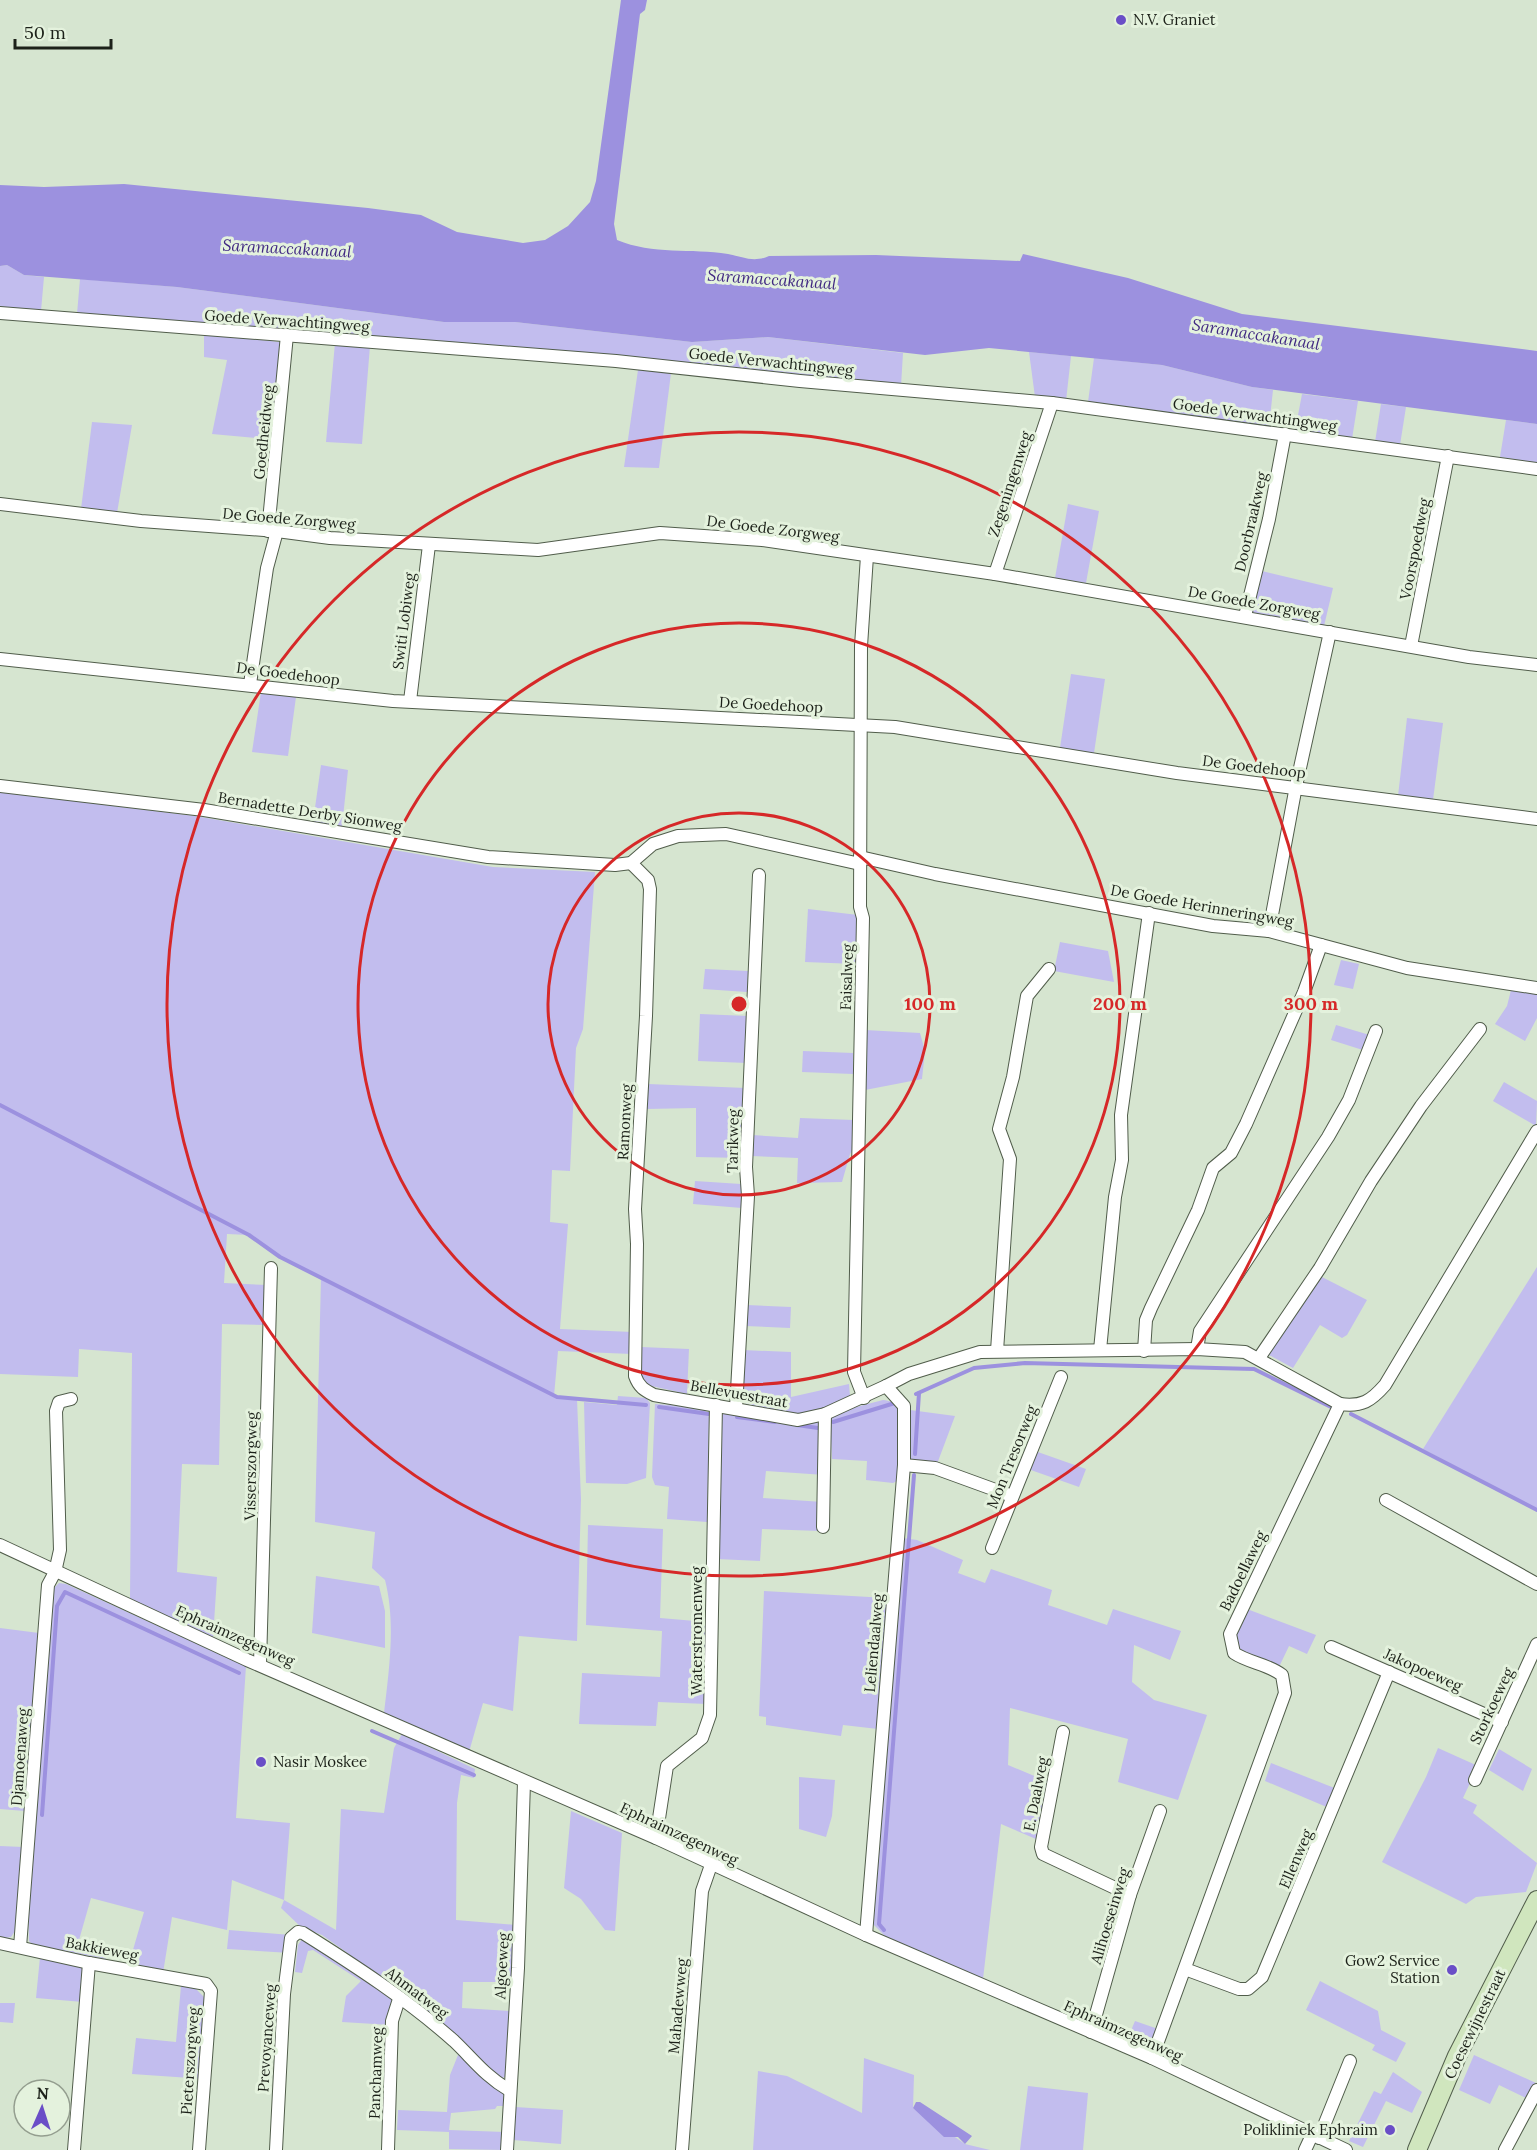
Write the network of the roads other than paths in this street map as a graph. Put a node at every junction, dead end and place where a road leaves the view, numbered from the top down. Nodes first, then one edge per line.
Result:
1 (0, 314) edge
2 (287, 335) junction
3 (1052, 403) junction
4 (1285, 434) junction
5 (1448, 456) junction
6 (1537, 469) edge
7 (0, 504) edge
8 (273, 531) junction
9 (429, 545) junction
10 (867, 556) junction
11 (995, 574) junction
12 (1245, 616) junction
13 (1330, 632) junction
14 (1411, 646) junction
15 (0, 659) edge
16 (1537, 665) edge
17 (250, 684) junction
18 (410, 701) junction
19 (860, 726) junction
20 (0, 786) edge
21 (1296, 786) junction
22 (1537, 819) edge
23 (860, 860) junction
24 (631, 863) junction
25 (759, 875) dead end
26 (1149, 913) junction
27 (1269, 931) junction
28 (1321, 945) junction
29 (1049, 969) dead end
30 (1537, 988) edge
31 (1480, 1029) dead end
32 (1376, 1031) dead end
33 (1537, 1131) edge
34 (271, 1268) dead end
35 (1197, 1349) junction
36 (1100, 1350) junction
37 (997, 1351) junction
38 (1144, 1351) junction
39 (1259, 1358) junction
40 (1061, 1377) dead end
41 (886, 1386) junction
42 (642, 1389) joint
43 (864, 1398) junction
44 (71, 1399) dead end
45 (1340, 1404) junction
46 (716, 1405) junction
47 (736, 1408) junction
48 (825, 1414) junction
49 (904, 1465) junction
50 (1012, 1496) junction
51 (1386, 1500) dead end
52 (823, 1527) dead end
53 (0, 1545) edge
54 (992, 1548) dead end
55 (55, 1572) junction
56 (1537, 1584) edge
57 (1537, 1644) edge
58 (1331, 1647) dead end
59 (261, 1664) junction
60 (1389, 1672) junction
61 (1502, 1722) junction
62 (1063, 1732) dead end
63 (1474, 1779) dead end
64 (524, 1782) junction
65 (1160, 1810) dead end
66 (656, 1838) junction
67 (711, 1865) junction
68 (1130, 1894) junction
69 (1537, 1900) edge
70 (298, 1932) joint
71 (866, 1935) junction
72 (0, 1943) edge
73 (20, 1947) junction
74 (89, 1964) junction
75 (1185, 1969) junction
76 (198, 1982) joint
77 (399, 1999) junction
78 (1091, 2032) junction
79 (1152, 2058) junction
80 (1350, 2061) dead end
81 (509, 2090) junction
82 (1537, 2090) edge
83 (1316, 2136) junction
84 (74, 2150) edge
85 (199, 2150) edge
86 (276, 2150) edge
87 (388, 2150) edge
88 (507, 2150) edge
89 (682, 2150) edge
90 (1305, 2150) edge
91 (1346, 2150) edge
92 (1417, 2150) edge
93 (1505, 2150) edge

1 - 2 street, Goede Verwachtingweg
2 - 3 street, Goede Verwachtingweg
2 - 8 street, Goedheidweg
3 - 4 street, Goede Verwachtingweg
3 - 11 street, Zegeningenweg
4 - 5 street, Goede Verwachtingweg
4 - 12 street, Doorbraakweg
5 - 6 street, Goede Verwachtingweg
5 - 14 street, Voorspoedweg
7 - 8 street, De Goede Zorgweg
8 - 9 street, De Goede Zorgweg
8 - 17 street, Goedheidweg
9 - 10 street, De Goede Zorgweg
9 - 18 street, Switi Lobiweg
10 - 11 street, De Goede Zorgweg
10 - 19 street, Faisalweg
11 - 12 street, De Goede Zorgweg
12 - 13 street, De Goede Zorgweg
13 - 14 street, De Goede Zorgweg
13 - 21 street
14 - 16 street, De Goede Zorgweg
15 - 17 street, De Goedehoop
17 - 18 street, De Goedehoop
18 - 19 street, De Goedehoop
19 - 21 street, De Goedehoop
19 - 23 street, Faisalweg
20 - 24 street, Bernadette Derby Sionweg
21 - 22 street, De Goedehoop
21 - 27 street
23 - 24 street, De Goede Herinneringweg
23 - 26 street, De Goede Herinneringweg
23 - 43 street, Faisalweg
24 - 42 street, Ramonweg
25 - 47 street, Tarikweg
26 - 27 street, De Goede Herinneringweg
26 - 36 street
27 - 28 street, De Goede Herinneringweg
28 - 30 street, De Goede Herinneringweg
28 - 38 street
29 - 37 street
31 - 39 street
32 - 35 street
33 - 45 street
34 - 59 street, Visserszorgweg
35 - 38 street
35 - 39 street
36 - 37 street
36 - 38 street
37 - 41 street
39 - 45 street
40 - 50 street, Mon Tresorweg
41 - 43 street
41 - 49 street, Leliendaalweg
42 - 46 street, Bellevuestraat
43 - 48 street, Bellevuestraat
44 - 55 street, Djamoenaweg
45 - 75 street, Badoellaweg
46 - 47 street, Bellevuestraat
46 - 66 street, Waterstromenweg
47 - 48 street, Bellevuestraat
48 - 52 street
49 - 50 street
49 - 71 street, Leliendaalweg
50 - 54 street, Mon Tresorweg
51 - 56 street
53 - 55 street, Ephraimzegenweg
55 - 59 street, Ephraimzegenweg
55 - 73 street, Djamoenaweg
57 - 61 street, Storkoeweg
58 - 60 street, Jakopoeweg
59 - 64 street, Ephraimzegenweg
60 - 61 street, Jakopoeweg
60 - 75 street, Ellenweg
61 - 63 street, Storkoeweg
62 - 68 street, E. Daalweg
64 - 66 street, Ephraimzegenweg
64 - 81 street, Algoeweg
65 - 68 street, Alihoeseinweg
66 - 67 street, Ephraimzegenweg
67 - 71 street, Ephraimzegenweg
67 - 89 street, Mahadewweg
68 - 78 street, Alihoeseinweg
69 - 92 main road, Coesewijnestraat
70 - 77 street, Ahmatweg
70 - 86 street, Prevoyanceweg
71 - 78 street, Ephraimzegenweg
72 - 73 street, Bakkieweg
73 - 74 street, Bakkieweg
74 - 76 street, Bakkieweg
74 - 84 street
75 - 79 street, Badoellaweg
76 - 85 street, Pieterszorgweg
77 - 81 street, Ahmatweg
77 - 87 street, Panchamweg
78 - 79 street, Ephraimzegenweg
79 - 83 street, Ephraimzegenweg
80 - 83 street
81 - 88 street, Algoeweg
82 - 93 street
83 - 90 street
83 - 91 street, Ephraimzegenweg

